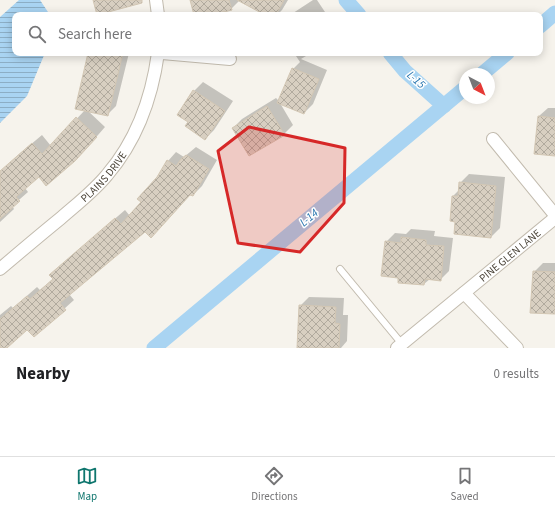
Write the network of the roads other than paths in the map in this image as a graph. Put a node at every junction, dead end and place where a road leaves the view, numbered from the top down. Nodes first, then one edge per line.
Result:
1 (156, 0) edge
2 (158, 12) edge
3 (158, 56) edge
4 (196, 56) edge
5 (230, 59) dead end
6 (493, 139) dead end
7 (555, 217) edge
8 (0, 269) edge
9 (340, 269) dead end
10 (464, 293) junction
11 (399, 346) edge
12 (517, 348) edge

1 - 2 street
3 - 8 street, PLAINS DRIVE
4 - 5 street
6 - 7 street, PINE GLEN LANE
7 - 10 street, PINE GLEN LANE
9 - 11 lane
10 - 11 street, PINE GLEN LANE
10 - 12 street

